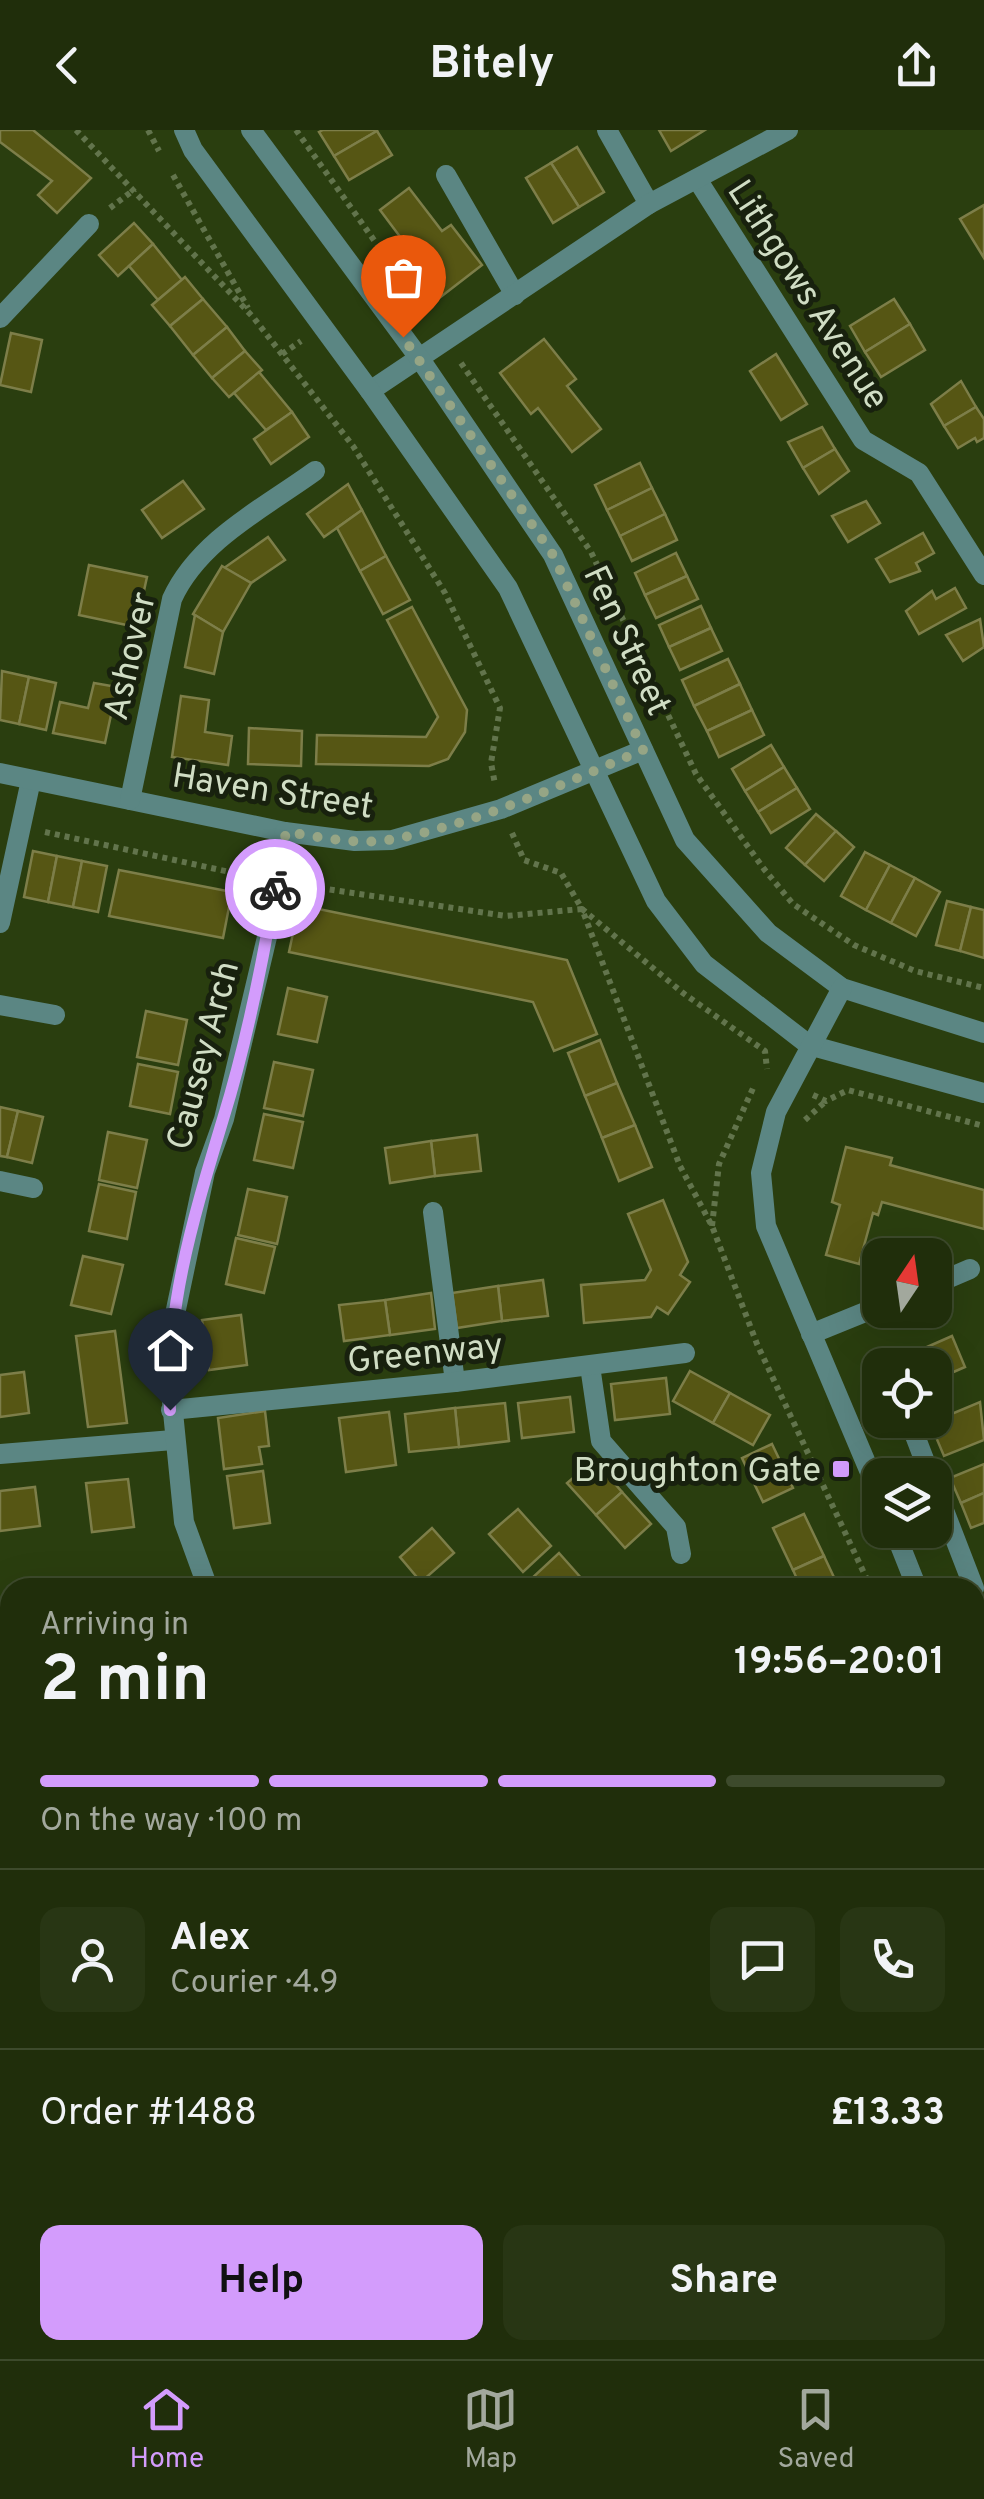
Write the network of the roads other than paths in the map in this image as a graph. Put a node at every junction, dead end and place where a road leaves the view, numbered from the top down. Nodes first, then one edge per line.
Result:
1 (184, 130) edge
2 (251, 130) edge
3 (606, 130) edge
4 (788, 130) edge
5 (446, 176) dead end
6 (696, 179) junction
7 (649, 204) junction
8 (89, 224) dead end
9 (515, 295) junction
10 (0, 318) edge
11 (420, 359) junction
12 (370, 390) junction
13 (315, 471) dead end
14 (984, 575) edge
15 (643, 750) junction
16 (593, 771) junction
17 (0, 774) edge
18 (31, 780) junction
19 (130, 800) junction
20 (286, 832) junction
21 (0, 922) edge
22 (842, 988) junction
23 (0, 1005) edge
24 (55, 1014) dead end
25 (984, 1033) edge
26 (809, 1045) junction
27 (984, 1093) edge
28 (0, 1181) edge
29 (33, 1188) dead end
30 (433, 1212) dead end
31 (970, 1269) dead end
32 (952, 1277) edge
33 (862, 1313) edge
34 (811, 1334) junction
35 (686, 1353) dead end
36 (590, 1366) junction
37 (455, 1382) junction
38 (170, 1410) junction
39 (173, 1440) junction
40 (0, 1454) edge
41 (864, 1458) edge
42 (952, 1543) edge
43 (907, 1548) edge
44 (681, 1554) dead end
45 (204, 1578) edge
46 (914, 1578) edge
47 (969, 1578) edge

1 - 12 street
2 - 11 street, Fen Street
3 - 7 street
4 - 6 street
5 - 9 street
6 - 7 street
6 - 14 street, Lithgows Avenue
7 - 9 street
8 - 10 street
9 - 11 street
11 - 12 street
11 - 15 street, Fen Street
12 - 16 street
13 - 19 street, Ashover
15 - 16 street, Haven Street
15 - 22 street, Fen Street
16 - 20 street, Haven Street
16 - 26 street
17 - 18 street, Haven Street
18 - 19 street, Haven Street
18 - 21 street
19 - 20 street, Haven Street
20 - 38 street, Causey Arch
22 - 25 street, Fen Street
22 - 26 street
23 - 24 street
26 - 27 street
26 - 34 street
28 - 29 street
30 - 37 street
31 - 32 street
33 - 34 street
34 - 41 street
35 - 36 street, Greenway
36 - 37 street, Greenway
36 - 44 street
37 - 38 street, Greenway
38 - 39 street, Causey Arch
39 - 40 street
39 - 45 street, Causey Arch
42 - 47 street
43 - 46 street

